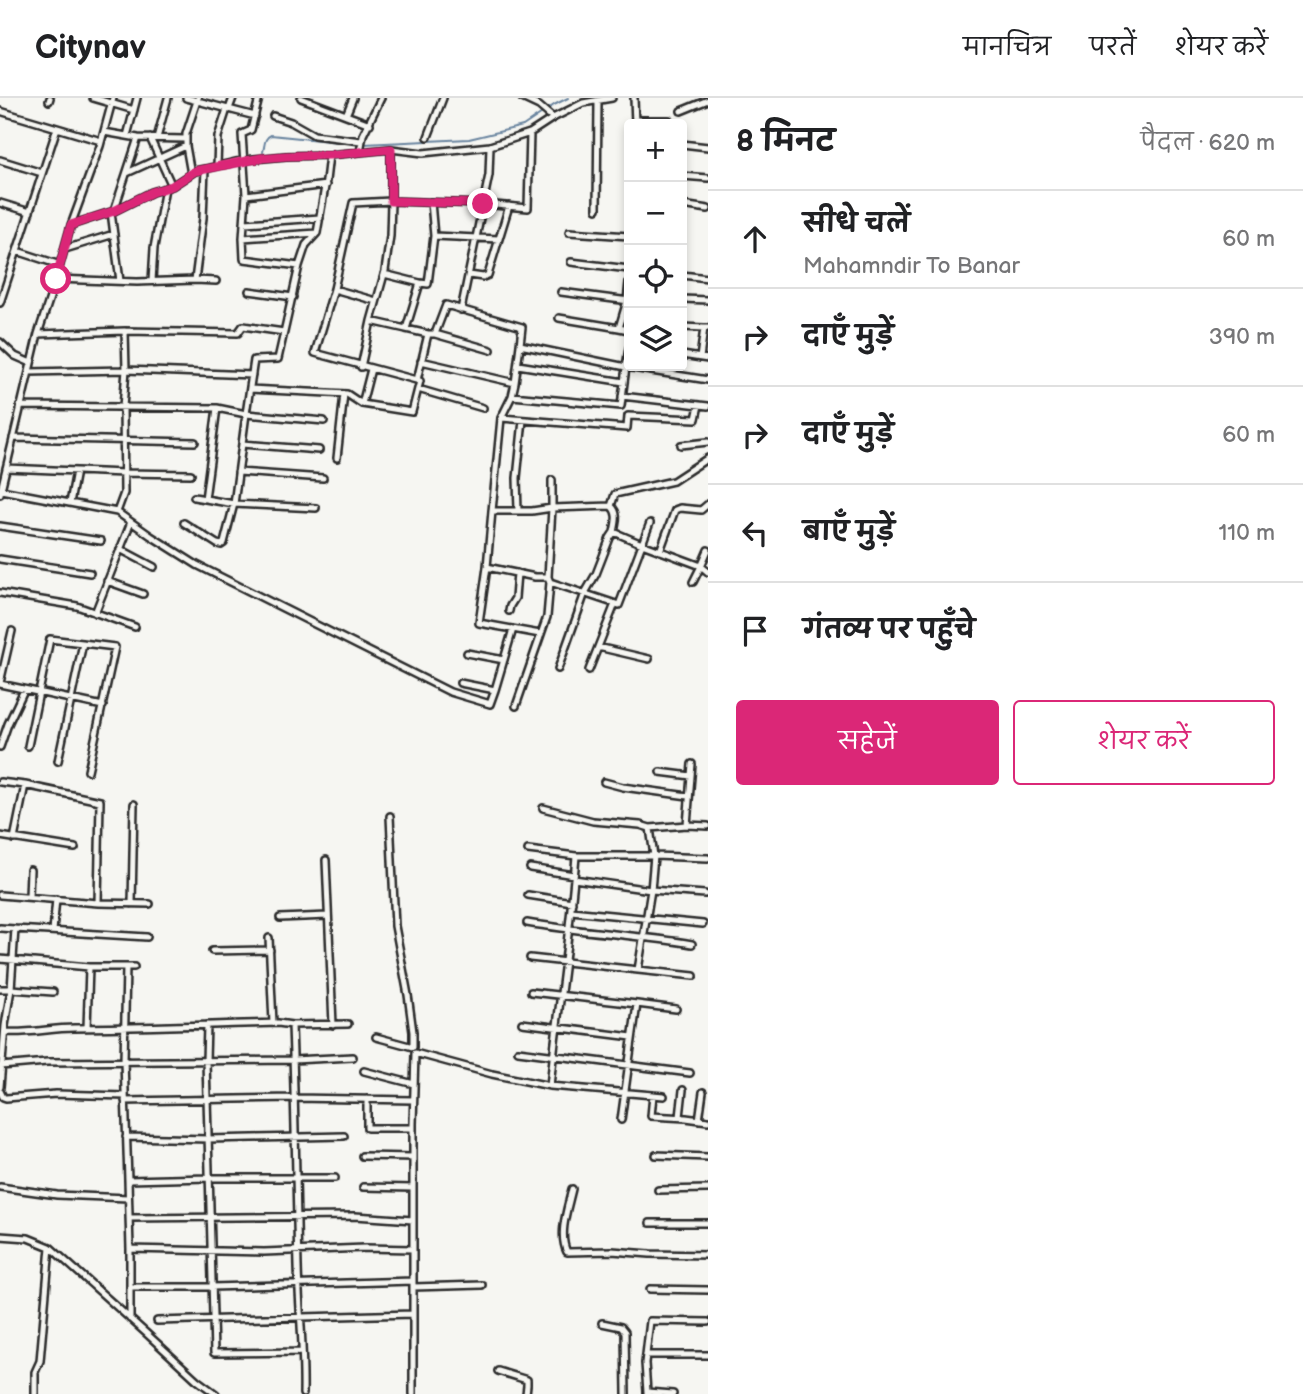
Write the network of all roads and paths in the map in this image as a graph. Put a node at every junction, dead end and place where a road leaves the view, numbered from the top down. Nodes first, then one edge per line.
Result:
1 (93, 98) edge
2 (137, 98) edge
3 (169, 98) edge
4 (186, 98) edge
5 (233, 98) edge
6 (259, 98) edge
7 (300, 98) edge
8 (353, 98) edge
9 (381, 98) edge
10 (443, 98) edge
11 (522, 98) edge
12 (612, 98) edge
13 (635, 98) edge
14 (197, 99) edge
15 (708, 100) edge
16 (112, 101) edge
17 (581, 101) edge
18 (598, 101) junction
19 (228, 109) junction
20 (134, 110) junction
21 (0, 111) edge
22 (681, 111) dead end
23 (346, 115) junction
24 (255, 116) junction
25 (272, 116) dead end
26 (550, 116) junction
27 (635, 119) edge
28 (370, 124) junction
29 (57, 128) junction
30 (104, 132) junction
31 (530, 133) junction
32 (127, 136) junction
33 (428, 137) dead end
34 (138, 138) junction
35 (154, 138) junction
36 (101, 141) junction
37 (361, 141) junction
38 (186, 142) junction
39 (687, 145) edge
40 (489, 146) junction
41 (708, 147) edge
42 (391, 149) junction
43 (360, 152) junction
44 (329, 155) junction
45 (159, 158) junction
46 (0, 160) edge
47 (244, 160) junction
48 (217, 166) junction
49 (205, 169) junction
50 (43, 173) junction
51 (127, 173) junction
52 (191, 174) junction
53 (687, 176) edge
54 (708, 178) edge
55 (326, 185) junction
56 (172, 186) junction
57 (164, 188) junction
58 (246, 195) junction
59 (391, 201) junction
60 (431, 202) junction
61 (0, 203) edge
62 (483, 204) junction
63 (509, 206) junction
64 (687, 206) edge
65 (597, 209) dead end
66 (708, 209) edge
67 (30, 212) junction
68 (113, 212) junction
69 (320, 218) junction
70 (245, 223) junction
71 (71, 225) junction
72 (569, 232) dead end
73 (317, 233) junction
74 (114, 234) junction
75 (433, 236) junction
76 (624, 236) edge
77 (476, 237) junction
78 (243, 238) junction
79 (499, 239) junction
80 (65, 249) junction
81 (17, 251) junction
82 (571, 262) dead end
83 (60, 265) junction
84 (299, 266) junction
85 (624, 268) edge
86 (0, 273) edge
87 (384, 274) junction
88 (9, 275) junction
89 (469, 275) junction
90 (687, 276) edge
91 (708, 278) edge
92 (56, 279) junction
93 (195, 280) junction
94 (120, 281) junction
95 (152, 281) junction
96 (216, 281) dead end
97 (420, 284) junction
98 (334, 289) junction
99 (249, 291) dead end
100 (561, 292) dead end
101 (293, 297) junction
102 (687, 299) edge
103 (624, 300) edge
104 (708, 300) edge
105 (376, 301) junction
106 (0, 303) edge
107 (626, 308) edge
108 (461, 310) junction
109 (559, 318) dead end
110 (371, 321) junction
111 (687, 327) edge
112 (619, 328) junction
113 (706, 328) edge
114 (406, 329) junction
115 (624, 329) edge
116 (125, 331) junction
117 (284, 332) junction
118 (38, 334) junction
119 (432, 334) junction
120 (0, 342) edge
121 (520, 345) junction
122 (491, 350) dead end
123 (687, 356) edge
124 (699, 358) junction
125 (708, 359) edge
126 (421, 361) junction
127 (31, 363) junction
128 (518, 365) junction
129 (362, 366) junction
130 (624, 367) edge
131 (371, 369) junction
132 (126, 370) junction
133 (625, 371) edge
134 (651, 371) edge
135 (29, 372) junction
136 (252, 375) junction
137 (417, 380) junction
138 (708, 380) edge
139 (624, 382) junction
140 (515, 383) junction
141 (418, 388) junction
142 (250, 389) junction
143 (344, 394) junction
144 (512, 396) junction
145 (622, 396) junction
146 (362, 404) junction
147 (699, 405) junction
148 (20, 406) junction
149 (708, 406) edge
150 (123, 407) junction
151 (217, 408) junction
152 (483, 408) dead end
153 (246, 414) junction
154 (501, 418) junction
155 (523, 420) junction
156 (324, 421) dead end
157 (13, 438) junction
158 (124, 440) junction
159 (195, 442) dead end
160 (708, 442) edge
161 (242, 444) junction
162 (681, 445) dead end
163 (319, 450) dead end
164 (0, 453) edge
165 (9, 455) junction
166 (337, 458) dead end
167 (708, 458) edge
168 (6, 468) junction
169 (76, 471) junction
170 (238, 472) junction
171 (124, 473) junction
172 (191, 474) dead end
173 (2, 478) edge
174 (323, 478) dead end
175 (552, 480) dead end
176 (1, 492) edge
177 (194, 497) dead end
178 (205, 499) junction
179 (69, 503) junction
180 (234, 504) junction
181 (708, 504) edge
182 (611, 506) junction
183 (316, 508) dead end
184 (552, 508) junction
185 (492, 511) junction
186 (518, 511) junction
187 (117, 512) junction
188 (131, 522) junction
189 (184, 523) dead end
190 (650, 523) dead end
191 (0, 526) edge
192 (614, 532) junction
193 (101, 541) dead end
194 (642, 544) junction
195 (120, 549) junction
196 (708, 550) edge
197 (660, 551) junction
198 (0, 559) edge
199 (701, 566) junction
200 (154, 567) dead end
201 (487, 567) junction
202 (708, 572) edge
203 (90, 573) dead end
204 (517, 573) junction
205 (549, 580) junction
206 (107, 581) junction
207 (693, 582) dead end
208 (0, 593) edge
209 (585, 593) junction
210 (142, 594) dead end
211 (615, 604) junction
212 (509, 611) dead end
213 (94, 613) junction
214 (135, 627) dead end
215 (513, 629) junction
216 (12, 632) dead end
217 (540, 634) junction
218 (83, 643) junction
219 (598, 647) junction
220 (467, 653) dead end
221 (649, 659) dead end
222 (504, 660) junction
223 (558, 669) dead end
224 (589, 670) dead end
225 (0, 683) edge
226 (460, 683) dead end
227 (24, 690) junction
228 (495, 690) junction
229 (38, 693) junction
230 (70, 700) junction
231 (103, 706) junction
232 (516, 706) dead end
233 (28, 746) dead end
234 (0, 747) edge
235 (58, 761) dead end
236 (692, 764) dead end
237 (88, 771) dead end
238 (660, 772) dead end
239 (691, 776) junction
240 (0, 782) edge
241 (604, 782) dead end
242 (25, 785) junction
243 (688, 796) junction
244 (134, 804) dead end
245 (543, 807) dead end
246 (390, 816) dead end
247 (687, 825) junction
248 (708, 826) edge
249 (650, 828) junction
250 (0, 836) edge
251 (14, 839) junction
252 (75, 848) dead end
253 (528, 850) dead end
254 (576, 856) junction
255 (654, 856) junction
256 (708, 858) edge
257 (326, 860) dead end
258 (530, 868) dead end
259 (30, 870) dead end
260 (574, 877) junction
261 (651, 890) junction
262 (705, 894) dead end
263 (0, 895) edge
264 (528, 895) dead end
265 (29, 897) junction
266 (56, 900) junction
267 (572, 902) junction
268 (98, 903) junction
269 (132, 904) junction
270 (150, 904) dead end
271 (572, 911) junction
272 (328, 916) junction
273 (279, 918) dead end
274 (647, 918) junction
275 (527, 923) dead end
276 (703, 924) dead end
277 (0, 928) edge
278 (15, 929) junction
279 (569, 930) junction
280 (53, 931) junction
281 (644, 936) junction
282 (148, 937) dead end
283 (269, 938) dead end
284 (692, 944) dead end
285 (270, 950) junction
286 (212, 951) dead end
287 (530, 958) dead end
288 (0, 959) edge
289 (13, 960) junction
290 (564, 962) junction
291 (89, 967) junction
292 (126, 967) junction
293 (134, 967) dead end
294 (638, 970) junction
295 (694, 976) dead end
296 (0, 989) edge
297 (11, 989) junction
298 (53, 992) dead end
299 (531, 992) dead end
300 (560, 996) junction
301 (637, 1004) junction
302 (676, 1009) dead end
303 (273, 1023) junction
304 (522, 1023) dead end
305 (348, 1024) dead end
306 (206, 1025) junction
307 (292, 1025) junction
308 (333, 1025) junction
309 (125, 1027) junction
310 (87, 1028) junction
311 (556, 1028) junction
312 (5, 1032) junction
313 (376, 1037) dead end
314 (632, 1037) junction
315 (414, 1050) junction
316 (518, 1051) dead end
317 (553, 1056) junction
318 (353, 1057) dead end
319 (293, 1060) junction
320 (124, 1061) junction
321 (206, 1061) junction
322 (1, 1066) edge
323 (628, 1066) junction
324 (364, 1071) dead end
325 (690, 1073) dead end
326 (414, 1084) junction
327 (550, 1086) junction
328 (0, 1089) edge
329 (683, 1090) dead end
330 (624, 1092) junction
331 (703, 1092) dead end
332 (653, 1095) junction
333 (664, 1096) dead end
334 (125, 1098) junction
335 (295, 1098) junction
336 (367, 1099) junction
337 (208, 1100) junction
338 (413, 1100) junction
339 (680, 1117) junction
340 (699, 1120) junction
341 (621, 1121) dead end
342 (708, 1121) edge
343 (413, 1128) junction
344 (344, 1136) dead end
345 (126, 1137) junction
346 (296, 1138) junction
347 (208, 1139) junction
348 (656, 1155) dead end
349 (362, 1156) dead end
350 (413, 1157) junction
351 (708, 1157) edge
352 (209, 1178) junction
353 (297, 1178) junction
354 (335, 1178) dead end
355 (128, 1180) junction
356 (0, 1187) edge
357 (363, 1187) dead end
358 (413, 1188) junction
359 (572, 1189) dead end
360 (659, 1189) dead end
361 (708, 1189) edge
362 (128, 1198) junction
363 (298, 1216) junction
364 (129, 1218) junction
365 (210, 1218) junction
366 (413, 1220) junction
367 (650, 1223) dead end
368 (708, 1223) edge
369 (0, 1236) edge
370 (50, 1247) junction
371 (130, 1249) junction
372 (413, 1249) junction
373 (211, 1251) junction
374 (298, 1252) junction
375 (708, 1255) edge
376 (299, 1284) junction
377 (413, 1284) junction
378 (482, 1285) dead end
379 (130, 1287) junction
380 (212, 1287) junction
381 (650, 1289) dead end
382 (708, 1290) edge
383 (413, 1314) junction
384 (301, 1318) junction
385 (130, 1319) junction
386 (213, 1320) junction
387 (157, 1321) dead end
388 (708, 1322) edge
389 (602, 1323) dead end
390 (302, 1352) junction
391 (708, 1355) edge
392 (646, 1356) junction
393 (498, 1371) dead end
394 (647, 1393) edge
395 (35, 1394) edge
396 (216, 1394) edge
397 (303, 1394) edge
398 (412, 1394) edge
399 (526, 1394) edge
400 (626, 1394) edge
401 (673, 1394) edge

1 - 16 street
2 - 20 street
3 - 35 street
4 - 14 street
5 - 19 street
6 - 24 street
7 - 23 street
8 - 23 street
9 - 28 street
10 - 33 street
11 - 26 street
12 - 18 street
13 - 27 street
14 - 19 street
14 - 38 street
15 - 22 street
16 - 20 street
16 - 30 street
17 - 18 street
17 - 26 street
18 - 65 street
19 - 24 street
19 - 48 street
20 - 32 street
21 - 29 street
23 - 28 street
24 - 47 street
25 - 37 street
26 - 31 street
28 - 37 street
29 - 36 street
29 - 50 street
30 - 32 street
30 - 36 street
31 - 40 street
31 - 63 street
32 - 34 street
34 - 35 street
34 - 51 street
35 - 38 street
35 - 45 street
36 - 71 street
37 - 43 street
38 - 45 street
38 - 52 street
39 - 41 street
40 - 42 street
40 - 62 street
42 - 43 street
42 - 59 street
43 - 44 street
44 - 47 street
44 - 55 street
45 - 51 street
45 - 56 street
46 - 50 street
47 - 48 street
47 - 58 street
48 - 49 street
49 - 52 street
49 - 93 street
50 - 67 street
51 - 68 street
52 - 56 street
53 - 54 street
55 - 58 street
55 - 69 street
56 - 57 street
57 - 68 street
57 - 95 street
58 - 70 street
59 - 60 street
59 - 87 street
59 - 98 street
60 - 62 street
60 - 75 street
61 - 67 street
62 - 63 street
62 - 77 street
63 - 79 street
64 - 66 street
67 - 81 street
68 - 71 street
68 - 74 street
69 - 70 street
69 - 73 street
70 - 78 street
71 - 80 street
72 - 76 street
73 - 78 street
73 - 84 street
74 - 80 street
74 - 94 street
75 - 77 street
75 - 97 street
77 - 79 street
77 - 89 street
78 - 84 street
79 - 89 street
80 - 83 street
81 - 83 street
81 - 88 street
82 - 85 street
83 - 92 street
84 - 101 street
86 - 88 street
87 - 97 street
87 - 105 street
88 - 106 street
89 - 108 street
90 - 91 street
92 - 94 street
92 - 118 street
93 - 95 street
93 - 96 street
94 - 95 street
97 - 114 street
98 - 105 street
98 - 129 street
99 - 101 street
100 - 103 street
101 - 117 street
102 - 104 street
105 - 110 street
107 - 112 street
108 - 119 street
108 - 121 street
109 - 112 street
110 - 114 street
110 - 129 street
111 - 113 street
112 - 115 street
113 - 124 street
114 - 119 street
116 - 117 street
116 - 118 street
116 - 132 street
117 - 136 street
118 - 127 street
119 - 122 street
119 - 126 street
120 - 127 street
121 - 128 street
121 - 130 street
123 - 124 street
124 - 125 street
126 - 137 street
126 - 140 street
127 - 135 street
128 - 139 street
128 - 140 street
129 - 131 street
131 - 137 street
131 - 146 street
132 - 135 street
132 - 136 street
132 - 150 street
133 - 139 street
134 - 138 street
135 - 148 street
136 - 142 street
137 - 141 street
139 - 145 street
140 - 144 street
141 - 146 street
141 - 152 street
142 - 143 street
142 - 153 street
143 - 146 street
143 - 166 street
144 - 145 street
144 - 154 street
145 - 147 street
147 - 149 street
147 - 155 street
148 - 150 street
148 - 157 street
150 - 151 street
150 - 158 street
151 - 153 street
151 - 178 street
153 - 156 street
153 - 161 street
154 - 155 street
154 - 185 street
155 - 186 street
157 - 158 street
157 - 165 street
158 - 159 street
158 - 171 street
160 - 162 street
161 - 163 street
161 - 170 street
164 - 165 street
165 - 168 street
167 - 182 street
168 - 169 street
168 - 173 street
169 - 171 street
169 - 179 street
170 - 174 street
170 - 180 street
171 - 172 street
171 - 187 street
173 - 176 street
175 - 184 street
176 - 179 street
177 - 178 street
178 - 180 street
179 - 187 street
180 - 183 street
180 - 189 street
181 - 197 street
182 - 184 street
182 - 192 street
184 - 186 street
184 - 205 street
185 - 186 street
185 - 201 street
187 - 188 street
188 - 195 street
188 - 228 street
190 - 194 street
191 - 193 street
192 - 194 street
192 - 209 street
194 - 197 street
194 - 211 street
195 - 200 street
195 - 206 street
196 - 199 street
197 - 199 street
198 - 203 street
199 - 202 street
199 - 207 street
201 - 204 street
201 - 215 street
204 - 205 street
204 - 212 street
205 - 209 street
205 - 217 street
206 - 210 street
206 - 213 street
208 - 213 street
209 - 211 street
209 - 223 street
211 - 219 street
213 - 214 street
215 - 217 street
215 - 222 street
216 - 225 street
217 - 232 street
218 - 229 street
218 - 230 street
218 - 231 street
219 - 221 street
219 - 224 street
220 - 222 street
222 - 228 street
225 - 227 street
226 - 228 street
227 - 229 street
227 - 234 street
229 - 230 street
229 - 233 street
230 - 231 street
230 - 235 street
231 - 237 street
236 - 239 street
238 - 239 street
239 - 243 street
240 - 242 street
241 - 243 street
242 - 251 street
242 - 268 street
243 - 247 street
244 - 269 street
245 - 249 street
246 - 315 street
247 - 248 street
247 - 249 street
249 - 255 street
250 - 251 street
251 - 252 street
253 - 254 street
254 - 255 street
254 - 260 street
255 - 256 street
255 - 261 street
257 - 272 street
258 - 260 street
259 - 265 street
260 - 261 street
260 - 267 street
261 - 262 street
261 - 274 street
263 - 265 street
264 - 267 street
265 - 266 street
266 - 268 street
266 - 280 street
267 - 271 street
268 - 269 street
269 - 270 street
271 - 274 street
271 - 279 street
272 - 273 street
272 - 308 street
274 - 276 street
274 - 281 street
275 - 279 street
277 - 278 street
278 - 280 street
278 - 289 street
279 - 281 street
279 - 290 street
280 - 282 street
281 - 284 street
281 - 294 street
283 - 285 street
285 - 286 street
285 - 303 street
287 - 290 street
288 - 289 street
289 - 291 street
289 - 297 street
290 - 294 street
290 - 300 street
291 - 292 street
291 - 310 street
292 - 293 street
292 - 309 street
294 - 295 street
296 - 297 street
297 - 298 street
297 - 312 street
299 - 300 street
300 - 301 street
300 - 311 street
301 - 302 street
301 - 314 street
303 - 306 street
303 - 307 street
304 - 311 street
305 - 308 street
306 - 309 street
306 - 321 street
307 - 308 street
307 - 319 street
309 - 310 street
309 - 320 street
310 - 312 street
311 - 314 street
311 - 317 street
312 - 322 street
313 - 315 street
314 - 323 street
315 - 326 street
315 - 327 street
316 - 317 street
317 - 323 street
317 - 327 street
318 - 319 street
319 - 321 street
319 - 335 street
320 - 321 street
320 - 322 street
320 - 334 street
321 - 337 street
322 - 328 street
323 - 325 street
323 - 330 street
324 - 326 street
326 - 338 street
327 - 330 street
328 - 334 street
329 - 339 street
330 - 332 street
330 - 341 street
331 - 340 street
332 - 333 street
332 - 339 street
334 - 337 street
334 - 345 street
335 - 336 street
335 - 337 street
335 - 346 street
336 - 338 street
336 - 343 street
337 - 347 street
338 - 343 street
339 - 340 street
340 - 342 street
343 - 350 street
344 - 346 street
345 - 347 street
345 - 355 street
346 - 347 street
346 - 353 street
347 - 352 street
348 - 351 street
349 - 350 street
350 - 358 street
352 - 353 street
352 - 355 street
352 - 365 street
353 - 354 street
353 - 363 street
355 - 362 street
356 - 362 street
357 - 358 street
358 - 366 street
359 - 375 street
360 - 361 street
362 - 364 street
363 - 365 street
363 - 366 street
363 - 374 street
364 - 365 street
364 - 371 street
365 - 373 street
366 - 372 street
367 - 368 street
369 - 370 street
370 - 385 street
370 - 395 street
371 - 373 street
371 - 379 street
372 - 374 street
372 - 377 street
373 - 374 street
373 - 380 street
374 - 376 street
376 - 377 street
376 - 380 street
376 - 384 street
377 - 378 street
377 - 383 street
379 - 380 street
379 - 385 street
380 - 386 street
381 - 382 street
383 - 384 street
383 - 398 street
384 - 386 street
384 - 390 street
385 - 396 street
386 - 387 street
386 - 390 street
388 - 392 street
389 - 400 street
390 - 397 street
391 - 392 street
392 - 394 street
393 - 399 street
394 - 401 street

